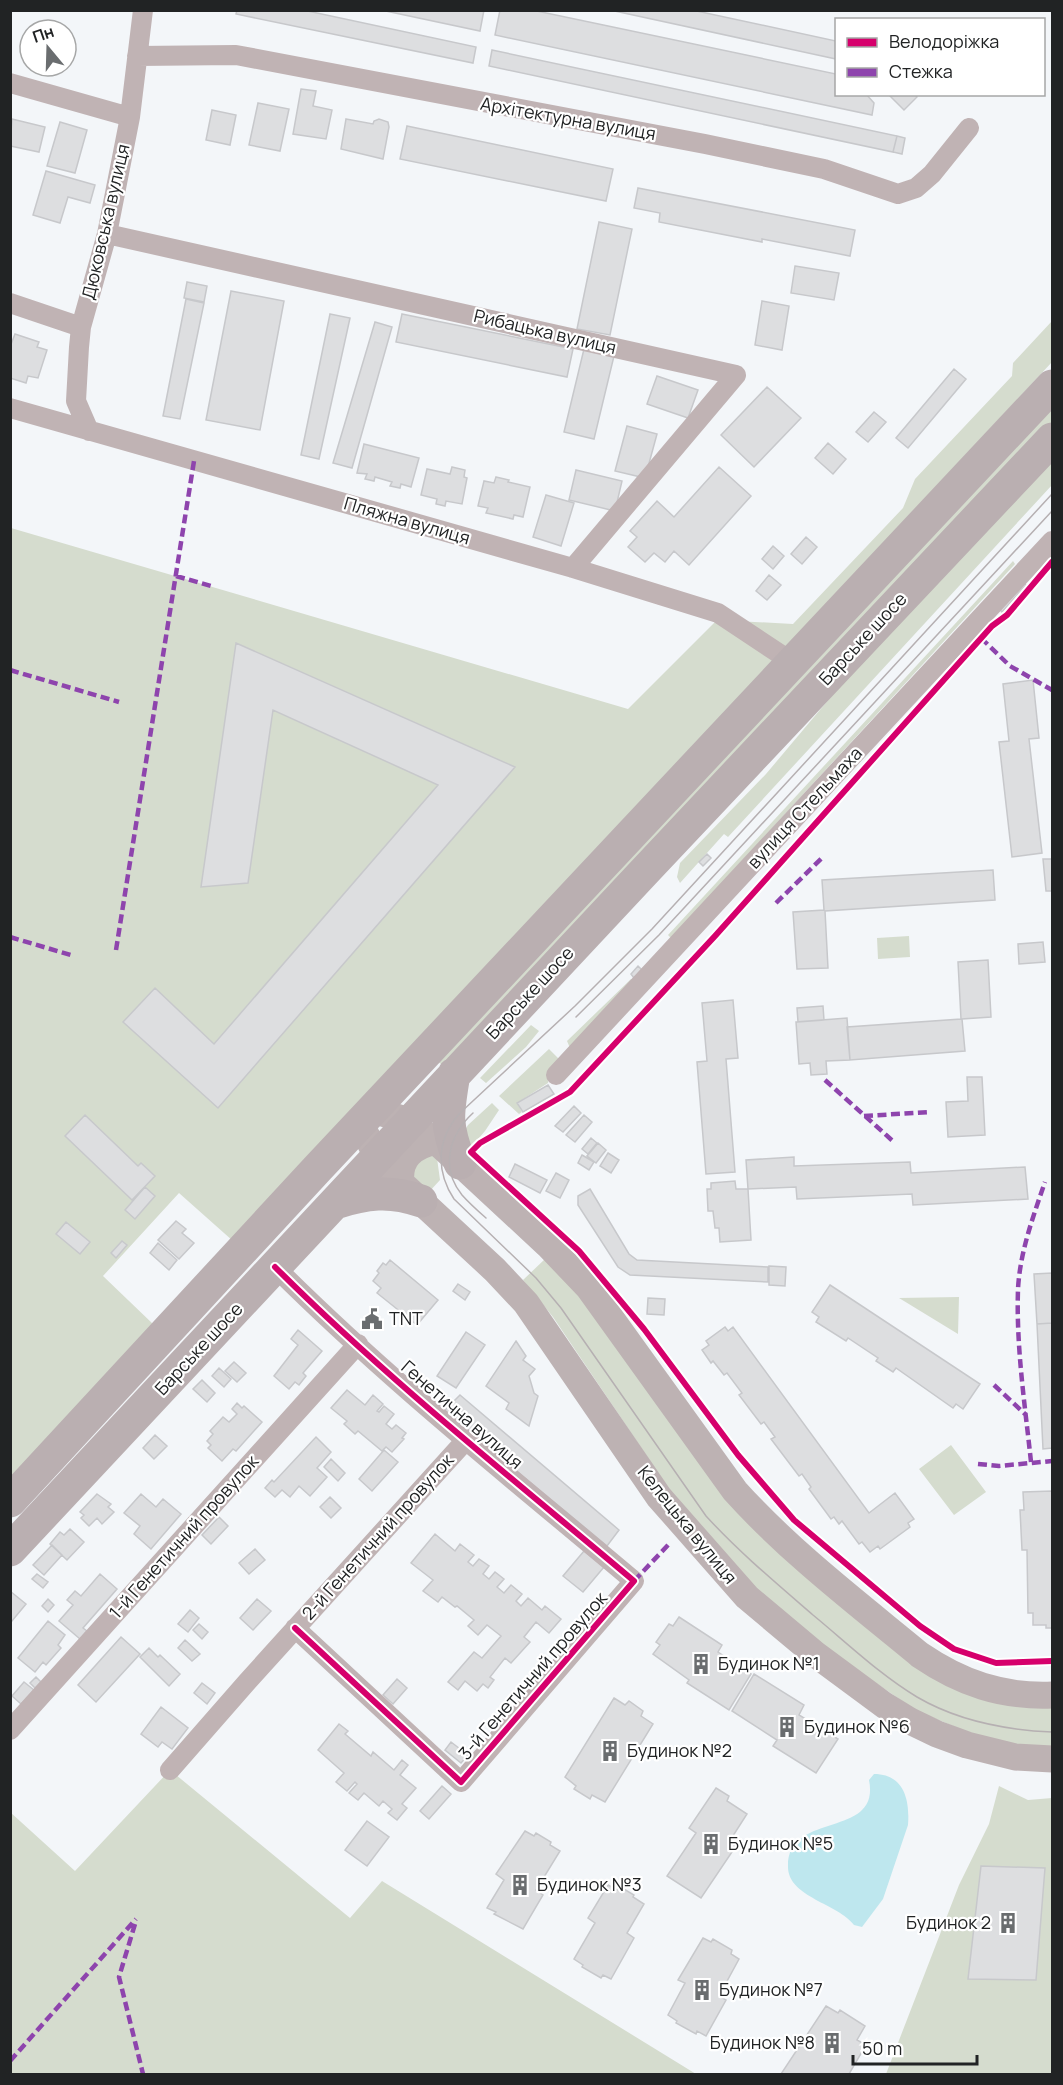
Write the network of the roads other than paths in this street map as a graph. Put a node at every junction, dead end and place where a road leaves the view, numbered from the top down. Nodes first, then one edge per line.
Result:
1 (143, 10) edge
2 (137, 56) junction
3 (10, 83) edge
4 (130, 117) junction
5 (969, 128) dead end
6 (107, 234) junction
7 (10, 303) edge
8 (81, 327) junction
9 (1053, 386) edge
10 (10, 408) edge
11 (89, 431) junction
12 (1053, 439) edge
13 (1053, 541) edge
14 (573, 568) junction
15 (792, 662) junction
16 (429, 1050) junction
17 (454, 1074) junction
18 (556, 1075) dead end
19 (366, 1117) junction
20 (409, 1123) junction
21 (448, 1152) junction
22 (378, 1156) junction
23 (317, 1169) junction
24 (411, 1192) junction
25 (338, 1199) junction
26 (275, 1267) junction
27 (358, 1344) junction
28 (466, 1440) junction
29 (10, 1500) edge
30 (10, 1550) edge
31 (634, 1581) joint
32 (295, 1628) junction
33 (1053, 1695) edge
34 (10, 1731) edge
35 (1053, 1759) edge
36 (170, 1770) dead end

1 - 2 street, Дюковська вулиця
2 - 4 street, Дюковська вулиця
2 - 5 street, Архітектурна вулиця
3 - 4 street
4 - 6 street, Дюковська вулиця
6 - 8 street, Дюковська вулиця
6 - 14 street, Рибацька вулиця
7 - 8 street
8 - 11 street, Дюковська вулиця
9 - 15 highway
10 - 11 street, Пляжна вулиця
11 - 14 street, Пляжна вулиця
12 - 17 highway, Барське шосе
13 - 18 street, вулиця Стельмаха
14 - 15 street, Пляжна вулиця
15 - 16 highway
16 - 17 highway
16 - 19 highway
17 - 20 highway, Барське шосе
17 - 21 highway
19 - 20 main road
19 - 22 main road, Келецька вулиця
19 - 23 highway
20 - 21 main road
20 - 22 highway, Барське шосе
21 - 24 main road
21 - 33 main road
22 - 24 main road, Келецька вулиця
22 - 25 highway, Барське шосе
23 - 25 highway
23 - 29 highway
24 - 25 highway
24 - 35 main road, Келецька вулиця
25 - 26 highway, Барське шосе
26 - 27 street, Генетична вулиця
26 - 30 highway, Барське шосе
27 - 28 street, Генетична вулиця
27 - 34 street, 1-й Генетичний провулок
28 - 31 street, Генетична вулиця
28 - 32 street, 2-й Генетичний провулок
31 - 32 street, 3-й Генетичний провулок
32 - 36 street, 2-й Генетичний провулок

